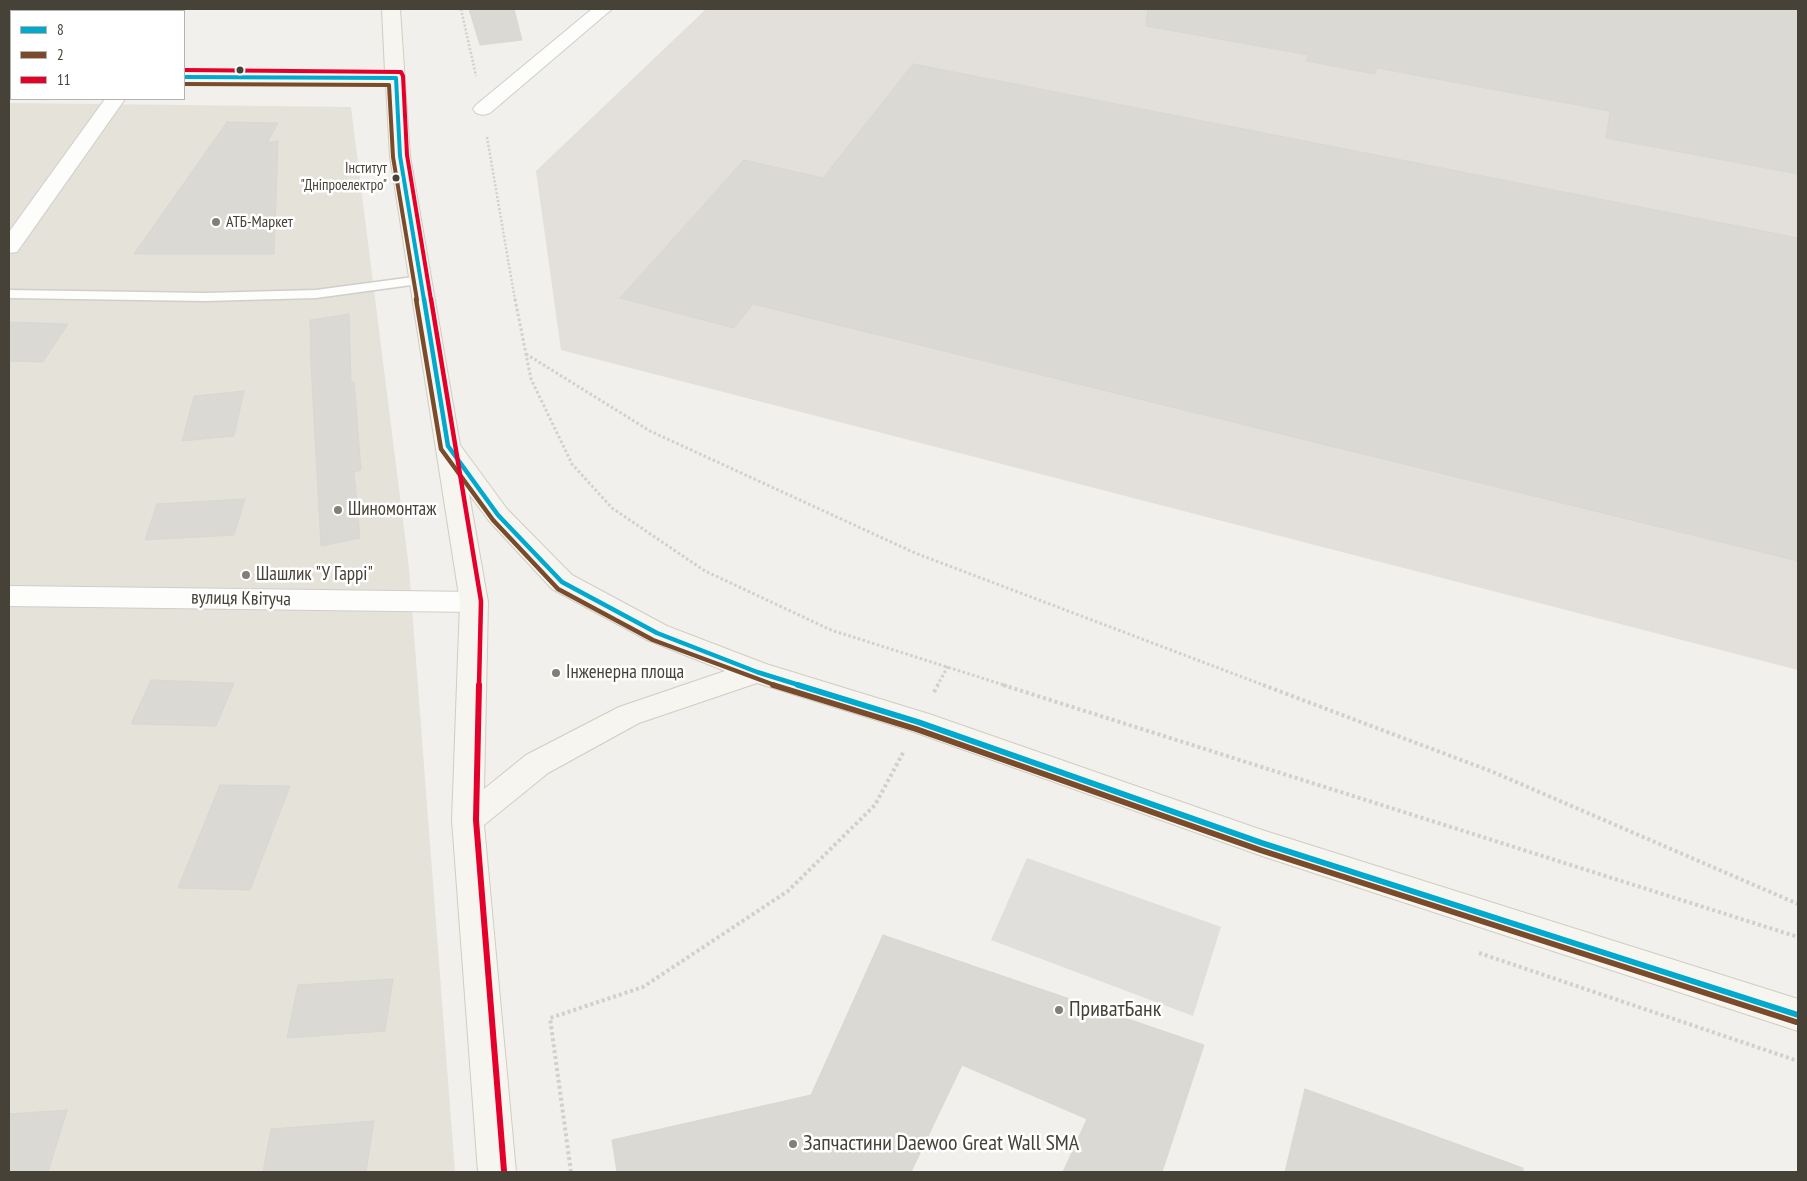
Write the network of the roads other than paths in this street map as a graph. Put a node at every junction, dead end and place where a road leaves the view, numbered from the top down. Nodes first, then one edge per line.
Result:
1 (391, 9) edge
2 (603, 9) edge
3 (185, 77) edge
4 (396, 78) junction
5 (115, 100) edge
6 (483, 109) road end
7 (9, 247) edge
8 (421, 280) junction
9 (9, 294) edge
10 (448, 446) junction
11 (9, 596) edge
12 (474, 602) junction
13 (757, 672) junction
14 (468, 820) junction
15 (1798, 1015) edge
16 (497, 1172) edge

1 - 4 street
2 - 6 street
3 - 4 street
4 - 8 street
5 - 7 street
8 - 9 lane
8 - 10 street
10 - 12 street
10 - 13 street
11 - 12 street, вулиця Квітуча
12 - 14 street
13 - 14 street
13 - 15 street
14 - 16 street

